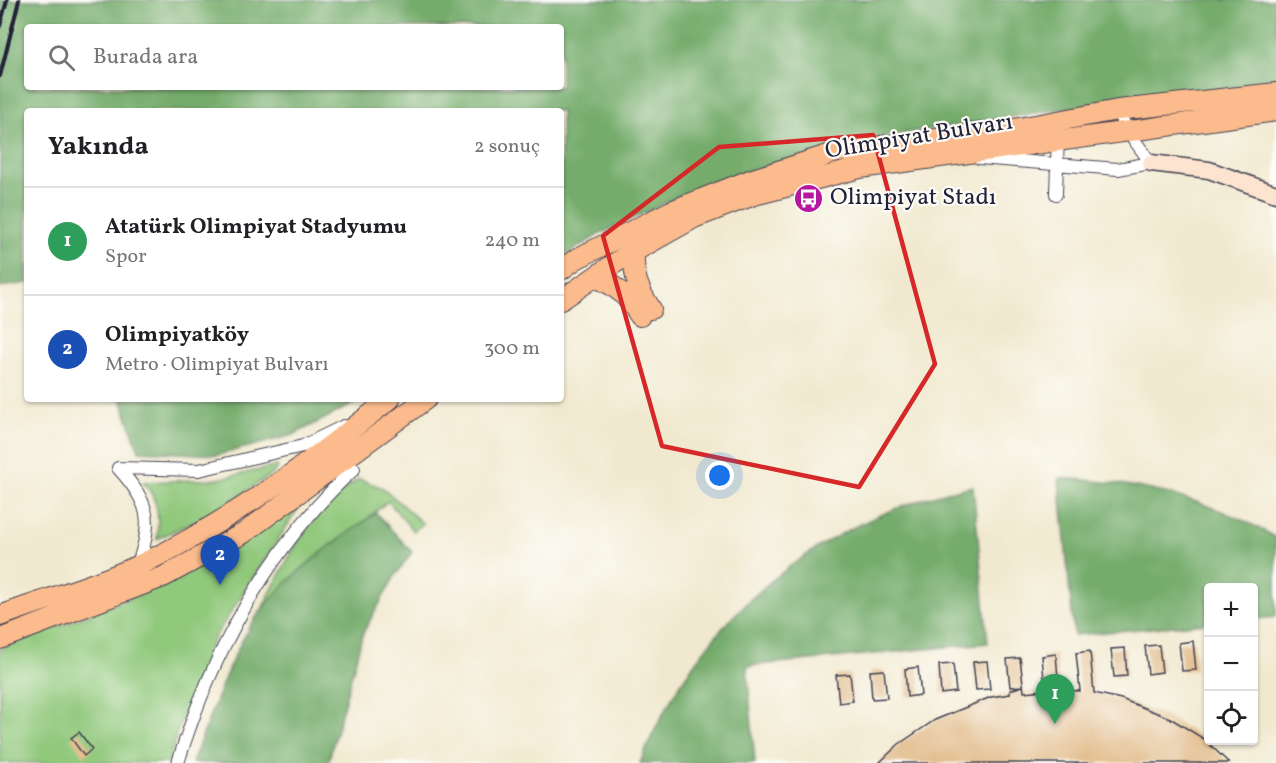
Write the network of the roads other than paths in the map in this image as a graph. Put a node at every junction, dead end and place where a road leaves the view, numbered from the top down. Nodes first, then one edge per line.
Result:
1 (1276, 93) edge
2 (1118, 110) junction
3 (1276, 111) edge
4 (1058, 120) junction
5 (1127, 130) junction
6 (1058, 140) junction
7 (954, 156) junction
8 (1151, 163) junction
9 (1058, 164) junction
10 (1056, 194) dead end
11 (1276, 194) edge
12 (634, 252) junction
13 (564, 268) edge
14 (595, 277) junction
15 (564, 298) edge
16 (386, 402) edge
17 (422, 402) edge
18 (372, 413) junction
19 (354, 469) dead end
20 (137, 566) junction
21 (0, 615) edge
22 (0, 639) edge
23 (178, 763) edge

1 - 2 main road, Olimpiyat Bulvarı
2 - 4 main road, Olimpiyat Bulvarı
2 - 5 street
3 - 5 main road, Olimpiyat Bulvarı
4 - 6 street
4 - 13 main road, Olimpiyat Bulvarı
5 - 6 main road, Olimpiyat Bulvarı
5 - 8 street
6 - 7 main road, Olimpiyat Bulvarı
6 - 9 street
7 - 9 street
7 - 12 main road, Olimpiyat Bulvarı
8 - 9 street
8 - 11 street
9 - 10 street
12 - 14 main road, Olimpiyat Bulvarı
12 - 14 main road
14 - 15 main road, Olimpiyat Bulvarı
16 - 18 main road
17 - 22 main road
18 - 20 main road
18 - 20 street
19 - 23 street
20 - 21 main road

